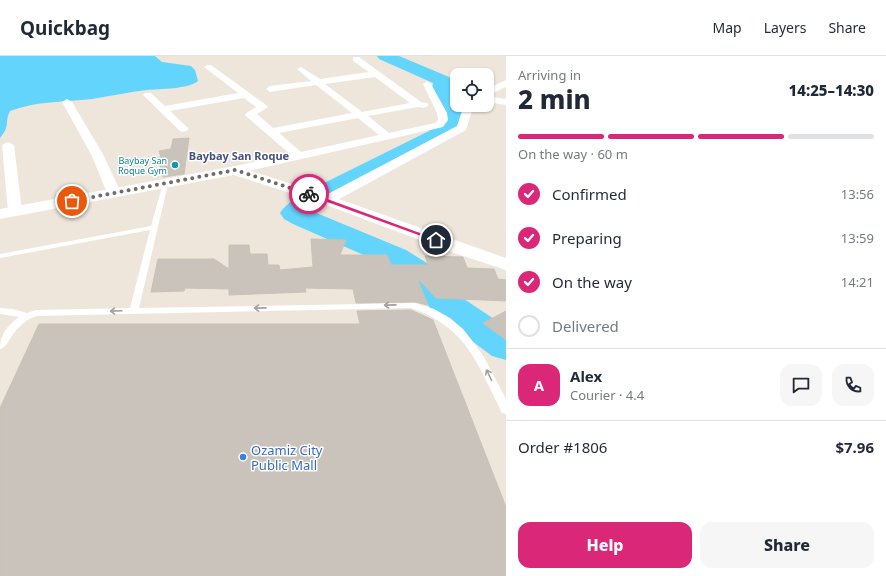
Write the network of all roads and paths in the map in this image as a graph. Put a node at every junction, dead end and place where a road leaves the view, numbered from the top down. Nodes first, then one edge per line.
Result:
1 (356, 59) dead end
2 (208, 67) dead end
3 (301, 69) dead end
4 (374, 74) junction
5 (318, 82) junction
6 (506, 82) edge
7 (390, 84) junction
8 (427, 84) dead end
9 (376, 85) dead end
10 (270, 89) dead end
11 (342, 89) dead end
12 (494, 89) edge
13 (329, 91) junction
14 (148, 94) dead end
15 (244, 95) junction
16 (494, 100) edge
17 (67, 102) dead end
18 (506, 102) edge
19 (418, 104) junction
20 (163, 108) junction
21 (450, 110) edge
22 (441, 111) junction
23 (469, 112) edge
24 (358, 114) junction
25 (184, 129) dead end
26 (270, 132) junction
27 (387, 136) junction
28 (8, 145) dead end
29 (298, 155) junction
30 (235, 170) junction
31 (165, 184) junction
32 (114, 193) junction
33 (327, 200) junction
34 (8, 213) edge
35 (155, 227) junction
36 (0, 256) edge
37 (506, 264) edge
38 (134, 310) junction
39 (0, 311) edge
40 (27, 316) junction
41 (0, 346) edge
42 (506, 410) edge

1 - 4 street
2 - 15 street
3 - 5 street
4 - 5 street
4 - 7 street
5 - 10 street
5 - 13 street
6 - 12 street
7 - 9 street
7 - 19 street
8 - 22 street
11 - 13 street
13 - 24 street
14 - 20 street
15 - 20 street
15 - 26 street
16 - 18 street
17 - 32 street
19 - 22 street
19 - 24 street
20 - 25 street
21 - 22 street
22 - 27 street
23 - 33 street
24 - 26 street
24 - 27 street
26 - 29 street
27 - 29 street
28 - 34 street
29 - 30 street
30 - 31 street
30 - 33 street
31 - 32 street
31 - 35 lane
32 - 34 street
33 - 37 street
35 - 36 lane
35 - 38 lane
38 -> 40 lane
42 -> 38 lane
39 - 40 lane
40 - 41 lane

